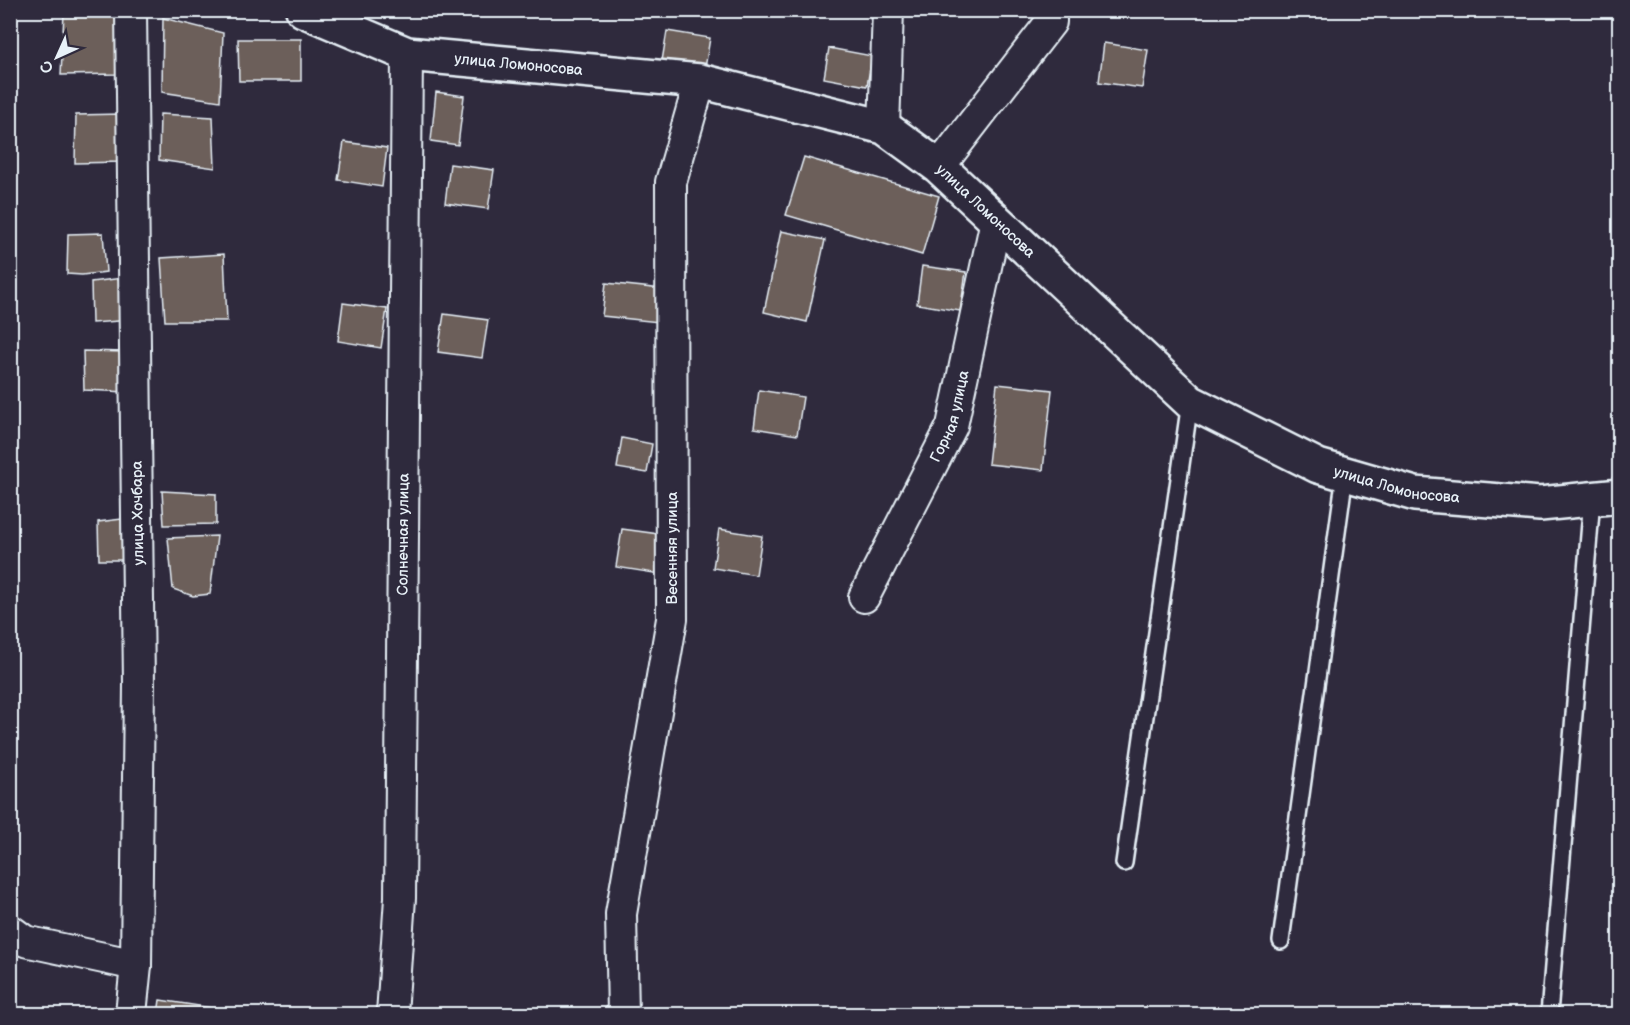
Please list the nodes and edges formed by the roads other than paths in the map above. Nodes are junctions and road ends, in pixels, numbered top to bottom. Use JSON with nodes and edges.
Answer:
{"nodes":[{"id":1,"x":131,"y":10,"type":"edge"},
{"id":2,"x":303,"y":10,"type":"edge"},
{"id":3,"x":888,"y":10,"type":"edge"},
{"id":4,"x":1051,"y":10,"type":"edge"},
{"id":5,"x":407,"y":54,"type":"junction"},
{"id":6,"x":700,"y":81,"type":"junction"},
{"id":7,"x":884,"y":128,"type":"junction"},
{"id":8,"x":939,"y":167,"type":"junction"},
{"id":9,"x":996,"y":220,"type":"junction"},
{"id":10,"x":1190,"y":402,"type":"junction"},
{"id":11,"x":1345,"y":474,"type":"junction"},
{"id":12,"x":1606,"y":497,"type":"edge"},
{"id":13,"x":864,"y":597,"type":"dead end"},
{"id":14,"x":1124,"y":863,"type":"dead end"},
{"id":15,"x":10,"y":930,"type":"edge"},
{"id":16,"x":1281,"y":941,"type":"dead end"},
{"id":17,"x":136,"y":965,"type":"junction"},
{"id":18,"x":131,"y":1014,"type":"edge"},
{"id":19,"x":392,"y":1014,"type":"edge"},
{"id":20,"x":623,"y":1014,"type":"edge"},
{"id":21,"x":1549,"y":1014,"type":"edge"}],
"edges":[{"from":1,"to":17,"type":"street","name":"улица Хочбара"},
{"from":2,"to":5,"type":"street","name":"улица Ломоносова"},
{"from":3,"to":7,"type":"street"},
{"from":4,"to":8,"type":"street"},
{"from":5,"to":6,"type":"street","name":"улица Ломоносова"},
{"from":5,"to":19,"type":"street","name":"Солнечная улица"},
{"from":6,"to":7,"type":"street","name":"улица Ломоносова"},
{"from":6,"to":20,"type":"street","name":"Весенняя улица"},
{"from":7,"to":8,"type":"street","name":"улица Ломоносова"},
{"from":8,"to":9,"type":"street","name":"улица Ломоносова"},
{"from":9,"to":10,"type":"street","name":"улица Ломоносова"},
{"from":9,"to":13,"type":"street","name":"Горная улица"},
{"from":10,"to":11,"type":"street","name":"улица Ломоносова"},
{"from":10,"to":14,"type":"lane"},
{"from":11,"to":12,"type":"street","name":"улица Ломоносова"},
{"from":11,"to":16,"type":"lane"},
{"from":12,"to":21,"type":"lane"},
{"from":15,"to":17,"type":"street"},
{"from":17,"to":18,"type":"street","name":"улица Хочбара"}]}
